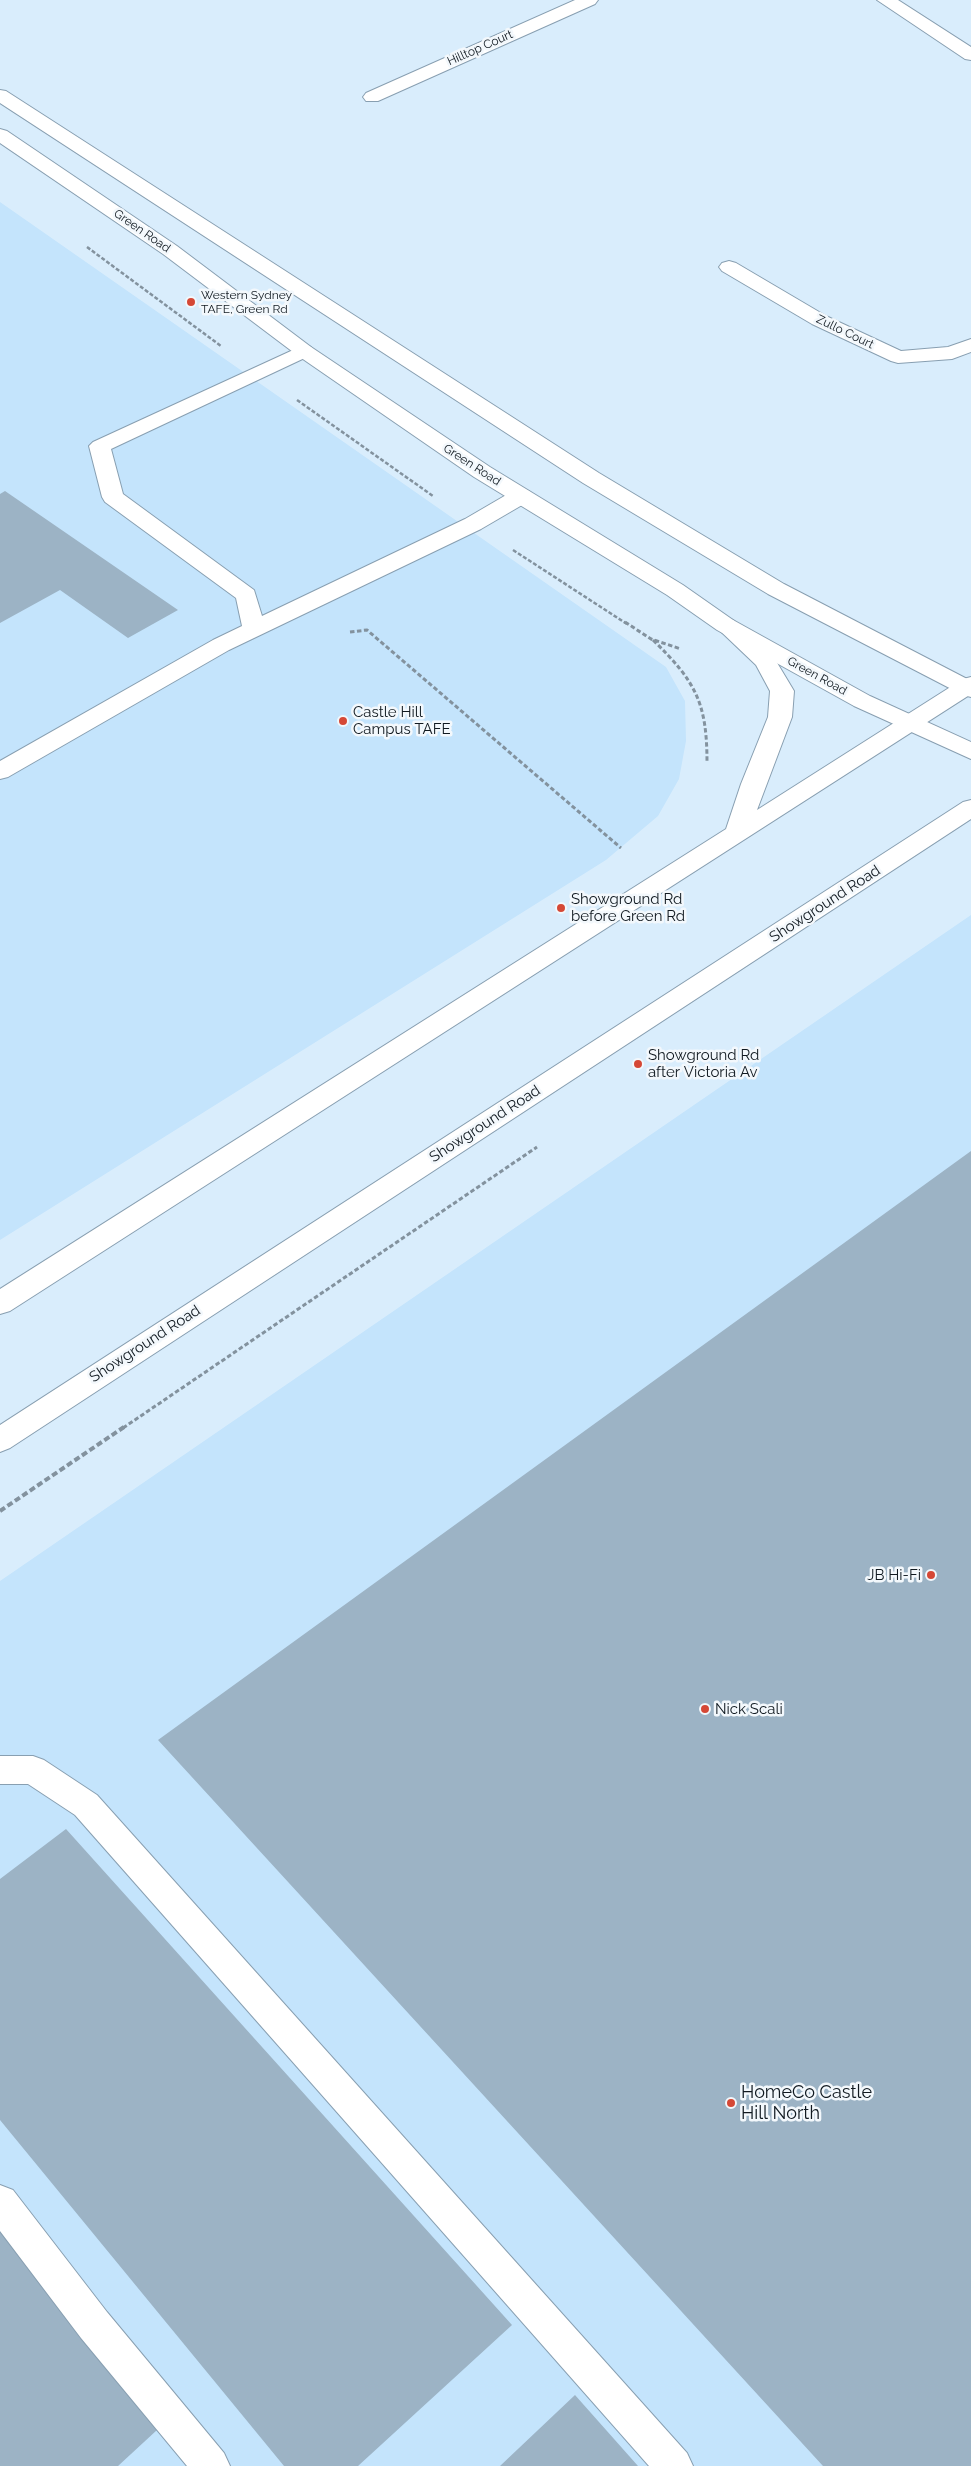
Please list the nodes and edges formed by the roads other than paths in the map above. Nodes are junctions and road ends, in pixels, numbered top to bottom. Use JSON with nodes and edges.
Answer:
{"nodes":[{"id":1,"x":589,"y":0,"type":"edge"},
{"id":2,"x":886,"y":0,"type":"edge"},
{"id":3,"x":971,"y":55,"type":"edge"},
{"id":4,"x":0,"y":95,"type":"edge"},
{"id":5,"x":372,"y":97,"type":"dead end"},
{"id":6,"x":0,"y":135,"type":"edge"},
{"id":7,"x":729,"y":267,"type":"dead end"},
{"id":8,"x":971,"y":345,"type":"edge"},
{"id":9,"x":304,"y":351,"type":"junction"},
{"id":10,"x":521,"y":496,"type":"junction"},
{"id":11,"x":725,"y":625,"type":"junction"},
{"id":12,"x":254,"y":630,"type":"junction"},
{"id":13,"x":969,"y":687,"type":"edge"},
{"id":14,"x":910,"y":723,"type":"junction"},
{"id":15,"x":971,"y":751,"type":"edge"},
{"id":16,"x":0,"y":771,"type":"edge"},
{"id":17,"x":971,"y":808,"type":"edge"},
{"id":18,"x":737,"y":832,"type":"junction"},
{"id":19,"x":0,"y":1303,"type":"edge"},
{"id":20,"x":0,"y":1440,"type":"edge"},
{"id":21,"x":0,"y":1770,"type":"edge"},
{"id":22,"x":0,"y":2202,"type":"edge"},
{"id":23,"x":211,"y":2466,"type":"edge"},
{"id":24,"x":674,"y":2466,"type":"edge"}],
"edges":[{"from":1,"to":5,"type":"main road","name":"Hilltop Court"},
{"from":2,"to":3,"type":"main road"},
{"from":4,"to":13,"type":"main road"},
{"from":6,"to":9,"type":"main road","name":"Green Road"},
{"from":7,"to":8,"type":"main road","name":"Zullo Court"},
{"from":9,"to":10,"type":"main road","name":"Green Road"},
{"from":9,"to":12,"type":"main road"},
{"from":10,"to":11,"type":"main road","name":"Green Road"},
{"from":10,"to":12,"type":"main road"},
{"from":11,"to":14,"type":"main road","name":"Green Road"},
{"from":11,"to":18,"type":"main road"},
{"from":12,"to":16,"type":"main road"},
{"from":13,"to":14,"type":"main road"},
{"from":14,"to":15,"type":"main road","name":"Green Road"},
{"from":14,"to":18,"type":"main road"},
{"from":17,"to":20,"type":"main road","name":"Showground Road"},
{"from":18,"to":19,"type":"main road"},
{"from":21,"to":24,"type":"main road"},
{"from":22,"to":23,"type":"main road"}]}
